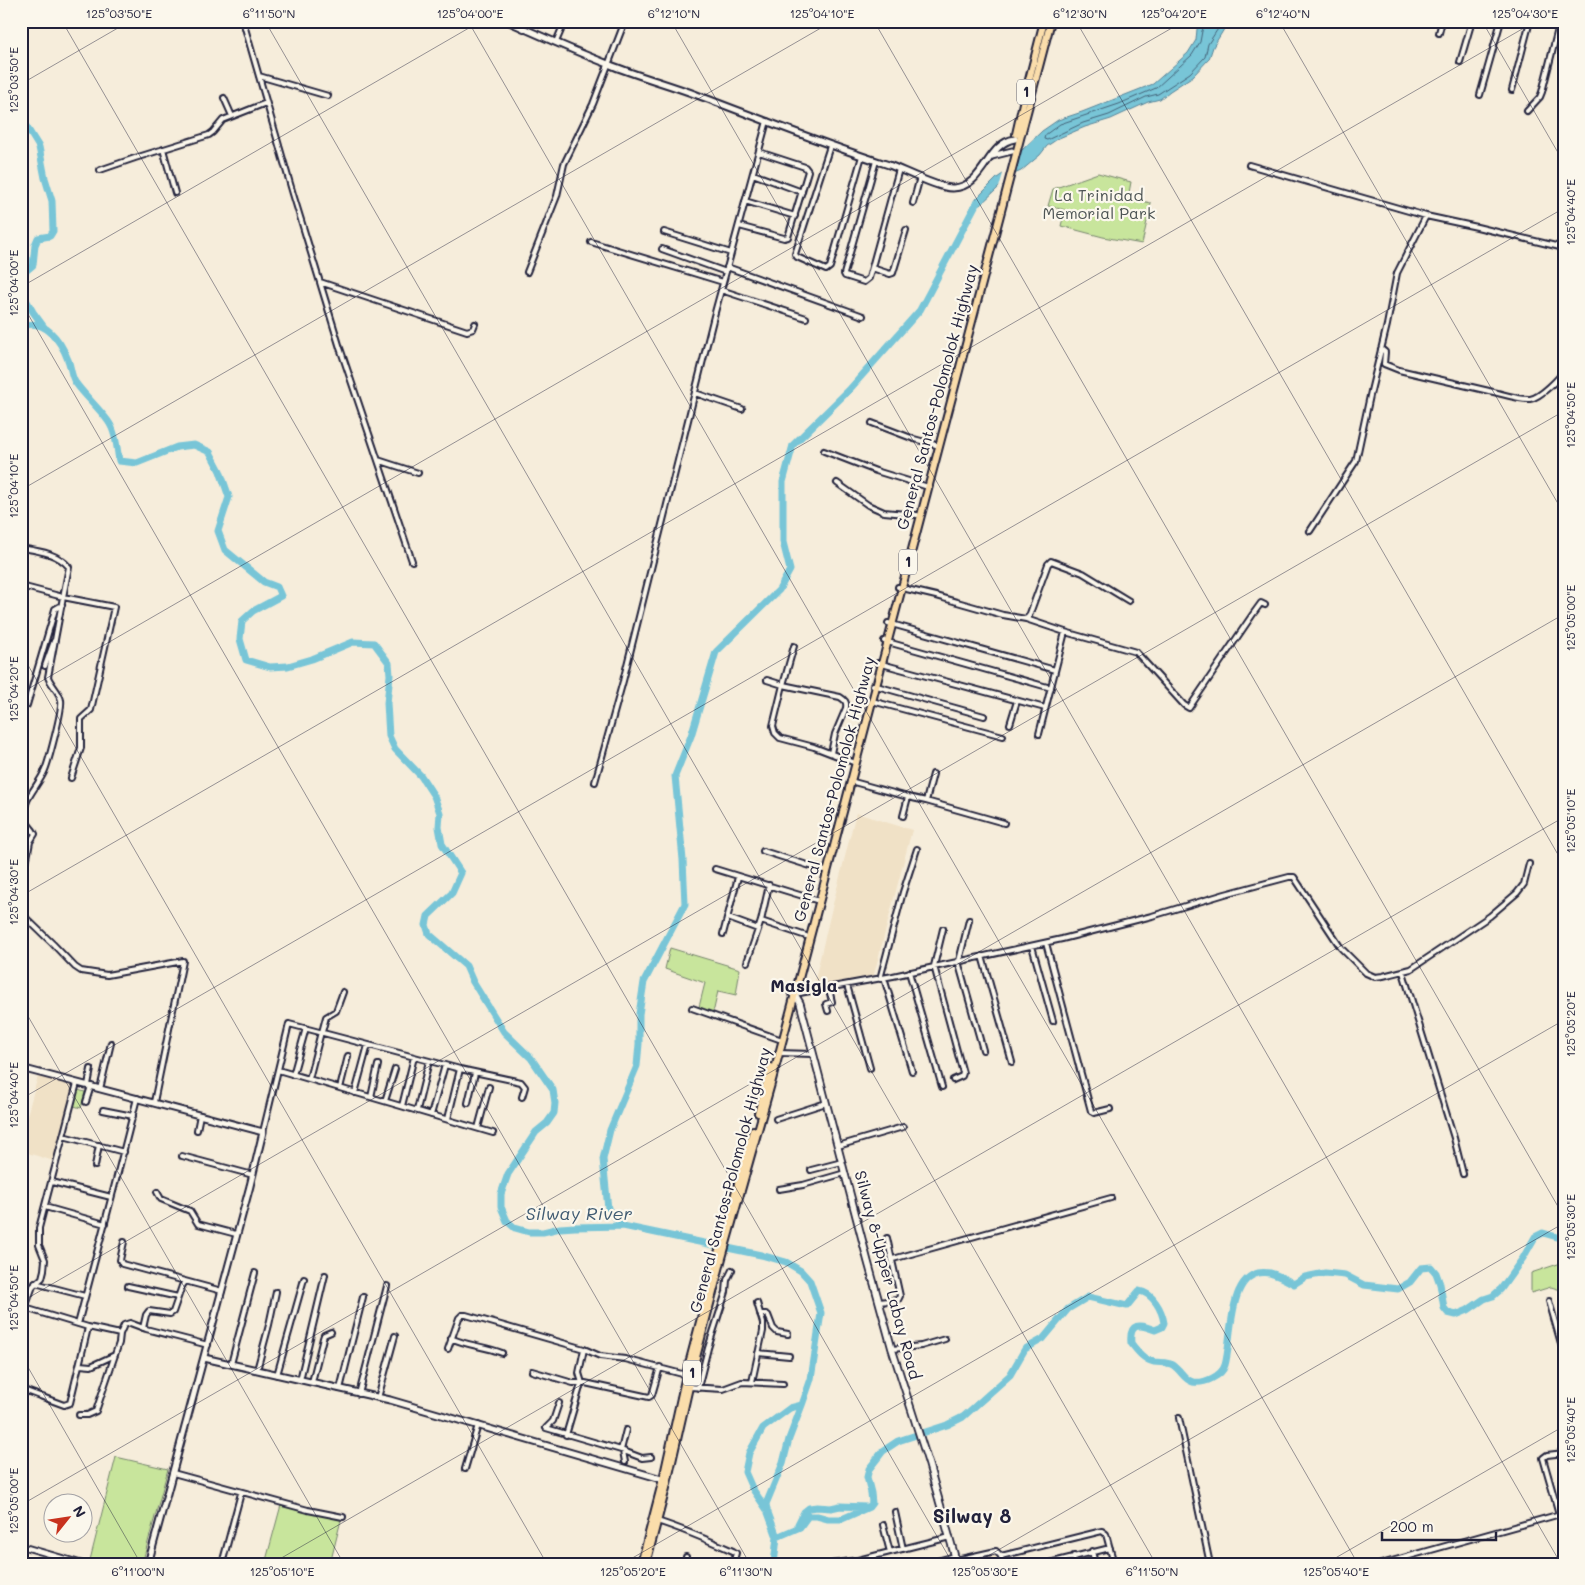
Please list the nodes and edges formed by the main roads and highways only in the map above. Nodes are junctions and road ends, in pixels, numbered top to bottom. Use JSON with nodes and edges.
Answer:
{"nodes":[{"id":1,"x":1044,"y":21,"type":"edge"},
{"id":2,"x":1051,"y":21,"type":"edge"},
{"id":3,"x":1011,"y":162,"type":"junction"},
{"id":4,"x":1004,"y":190,"type":"junction"},
{"id":5,"x":900,"y":588,"type":"junction"},
{"id":6,"x":874,"y":685,"type":"junction"},
{"id":7,"x":793,"y":994,"type":"junction"},
{"id":8,"x":726,"y":1232,"type":"junction"},
{"id":9,"x":719,"y":1258,"type":"junction"},
{"id":10,"x":666,"y":1480,"type":"junction"},
{"id":11,"x":956,"y":1560,"type":"edge"},
{"id":12,"x":641,"y":1564,"type":"edge"},
{"id":13,"x":646,"y":1564,"type":"edge"}],
"edges":[{"from":1,"to":3,"type":"highway","number":"1"},
{"from":2,"to":3,"type":"highway","number":"1"},
{"from":3,"to":4,"type":"highway","number":"1"},
{"from":4,"to":5,"type":"highway","name":"General Santos-Polomolok Highway","number":"1"},
{"from":4,"to":5,"type":"highway","number":"1"},
{"from":5,"to":6,"type":"highway","number":"1"},
{"from":6,"to":7,"type":"highway","number":"1"},
{"from":6,"to":7,"type":"highway","name":"General Santos-Polomolok Highway","number":"1"},
{"from":7,"to":8,"type":"highway","number":"1"},
{"from":7,"to":8,"type":"highway","name":"General Santos-Polomolok Highway","number":"1"},
{"from":7,"to":11,"type":"main road","name":"Silway 8-Upper Labay Road"},
{"from":8,"to":9,"type":"highway","number":"1"},
{"from":9,"to":10,"type":"highway","name":"General Santos-Polomolok Highway","number":"1"},
{"from":9,"to":10,"type":"highway","number":"1"},
{"from":10,"to":12,"type":"highway","number":"1"},
{"from":10,"to":13,"type":"highway","name":"General Santos-Polomolok Highway","number":"1"}]}
